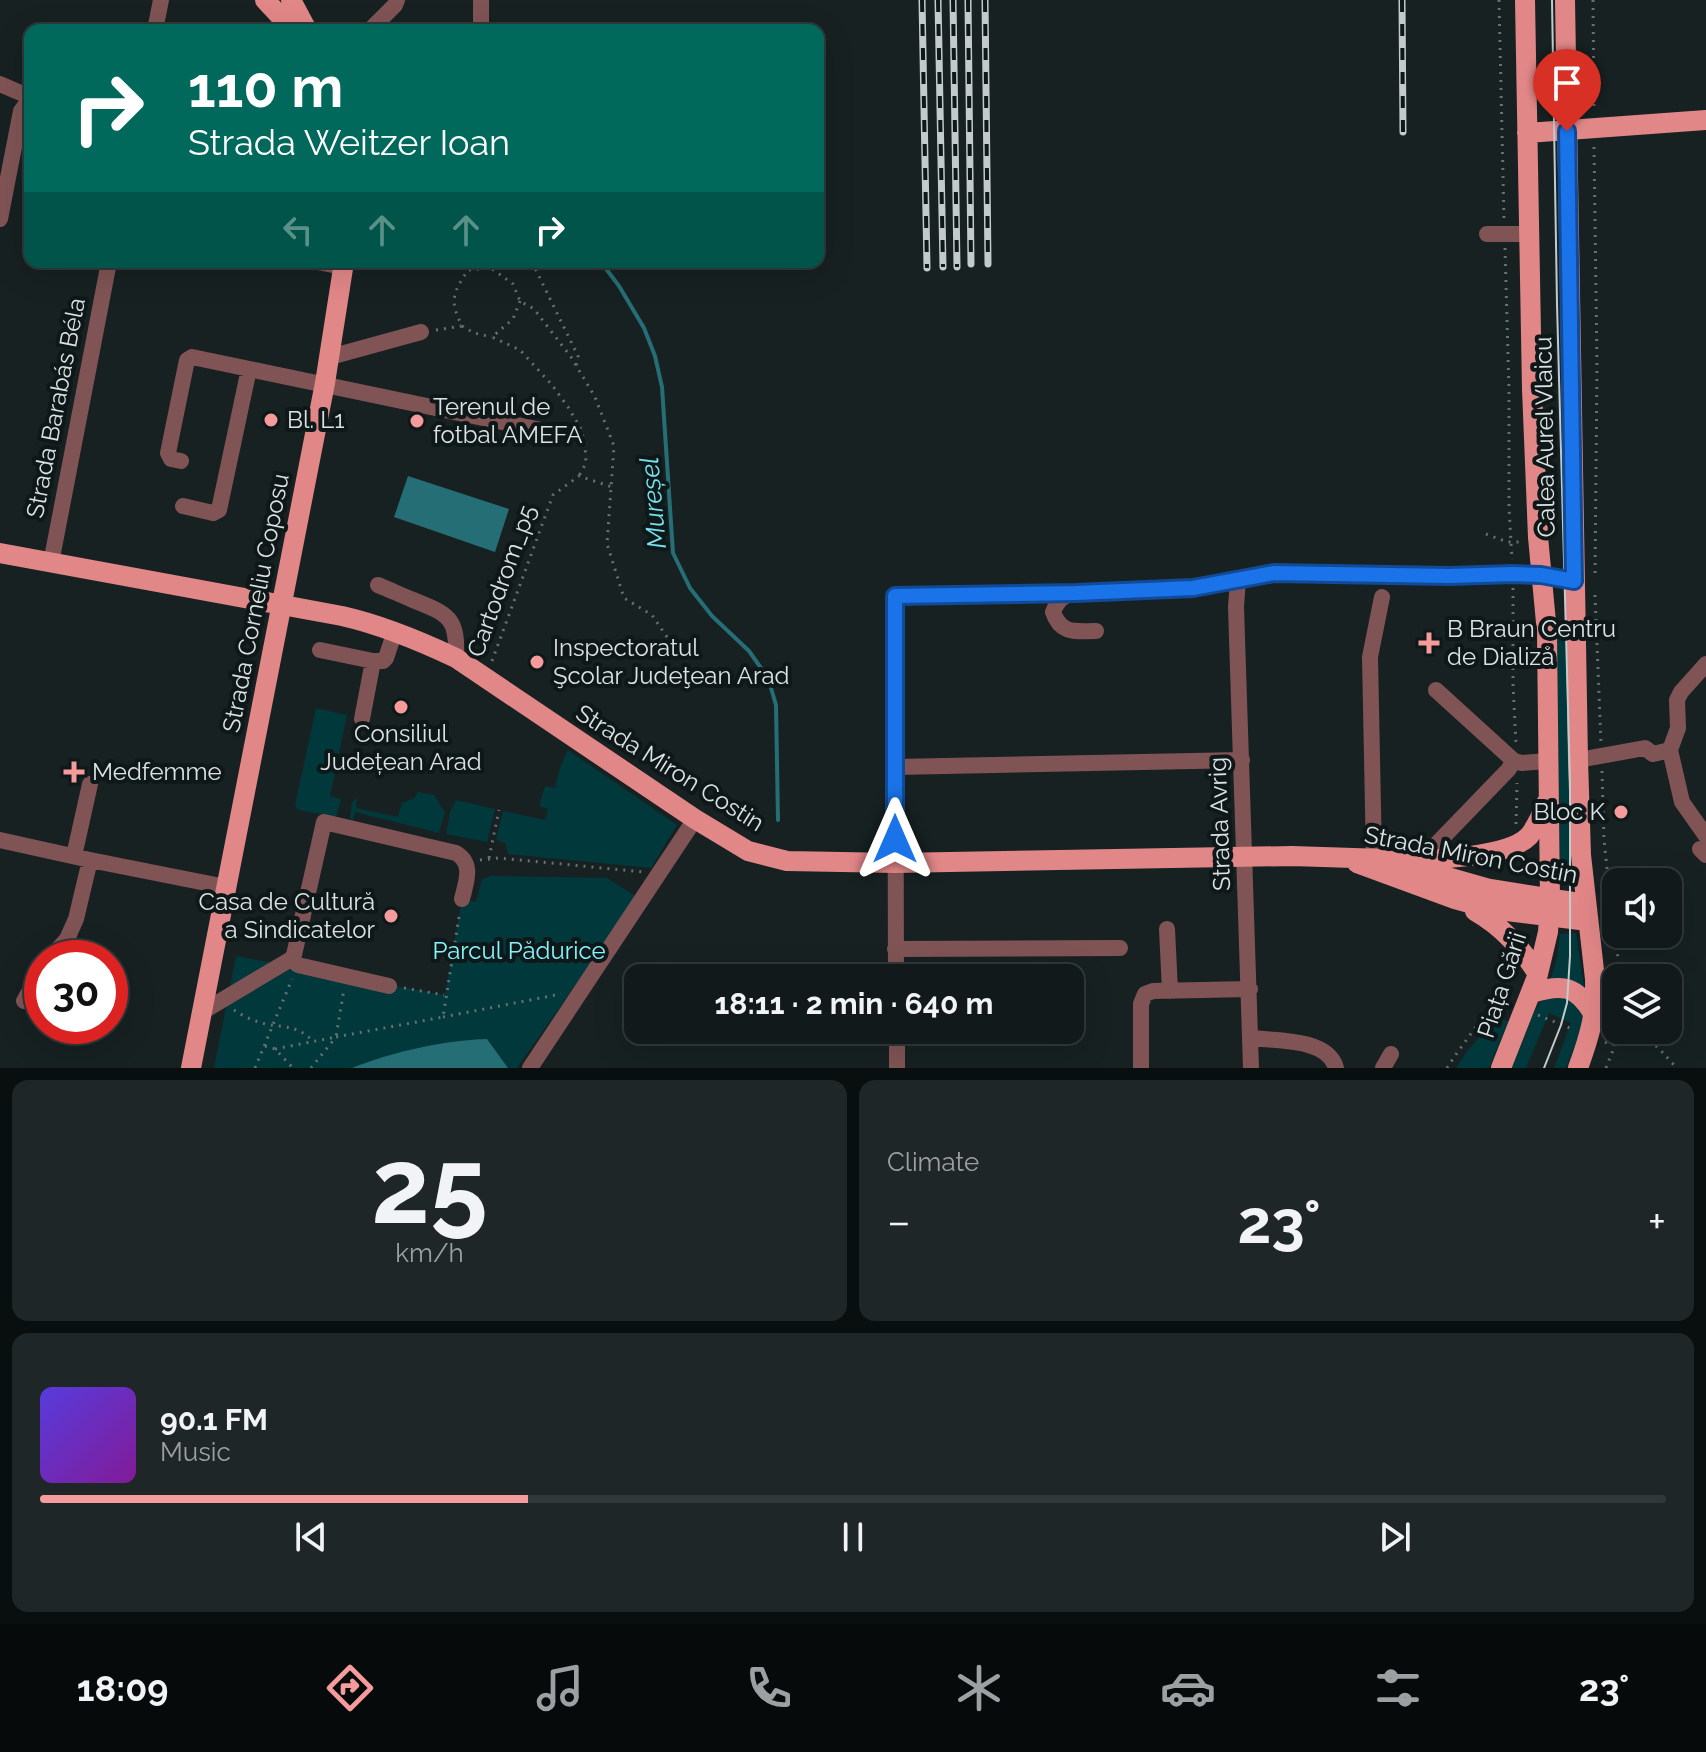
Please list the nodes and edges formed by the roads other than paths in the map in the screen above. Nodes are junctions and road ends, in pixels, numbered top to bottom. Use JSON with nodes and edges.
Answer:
{"nodes":[{"id":1,"x":161,"y":0,"type":"edge"},
{"id":2,"x":265,"y":0,"type":"edge"},
{"id":3,"x":291,"y":0,"type":"edge"},
{"id":4,"x":397,"y":0,"type":"edge"},
{"id":5,"x":481,"y":0,"type":"edge"},
{"id":6,"x":1525,"y":0,"type":"edge"},
{"id":7,"x":1565,"y":0,"type":"edge"},
{"id":8,"x":156,"y":24,"type":"edge"},
{"id":9,"x":287,"y":24,"type":"edge"},
{"id":10,"x":304,"y":24,"type":"edge"},
{"id":11,"x":380,"y":24,"type":"edge"},
{"id":12,"x":481,"y":24,"type":"edge"},
{"id":13,"x":0,"y":84,"type":"edge"},
{"id":14,"x":24,"y":95,"type":"edge"},
{"id":15,"x":24,"y":107,"type":"edge"},
{"id":16,"x":1706,"y":120,"type":"edge"},
{"id":17,"x":1567,"y":131,"type":"junction"},
{"id":18,"x":1527,"y":133,"type":"junction"},
{"id":19,"x":0,"y":219,"type":"edge"},
{"id":20,"x":1487,"y":234,"type":"dead end"},
{"id":21,"x":1529,"y":234,"type":"junction"},
{"id":22,"x":108,"y":268,"type":"edge"},
{"id":23,"x":343,"y":268,"type":"edge"},
{"id":24,"x":421,"y":332,"type":"road end"},
{"id":25,"x":330,"y":357,"type":"junction"},
{"id":26,"x":249,"y":369,"type":"junction"},
{"id":27,"x":325,"y":383,"type":"junction"},
{"id":28,"x":546,"y":431,"type":"dead end"},
{"id":29,"x":181,"y":461,"type":"dead end"},
{"id":30,"x":183,"y":506,"type":"dead end"},
{"id":31,"x":0,"y":553,"type":"edge"},
{"id":32,"x":51,"y":563,"type":"junction"},
{"id":33,"x":1541,"y":575,"type":"junction"},
{"id":34,"x":1238,"y":579,"type":"junction"},
{"id":35,"x":1574,"y":581,"type":"junction"},
{"id":36,"x":378,"y":585,"type":"dead end"},
{"id":37,"x":1076,"y":593,"type":"junction"},
{"id":38,"x":1382,"y":597,"type":"dead end"},
{"id":39,"x":282,"y":605,"type":"junction"},
{"id":40,"x":395,"y":631,"type":"junction"},
{"id":41,"x":1096,"y":631,"type":"dead end"},
{"id":42,"x":320,"y":650,"type":"dead end"},
{"id":43,"x":456,"y":658,"type":"junction"},
{"id":44,"x":373,"y":661,"type":"junction"},
{"id":45,"x":1706,"y":664,"type":"edge"},
{"id":46,"x":1436,"y":690,"type":"dead end"},
{"id":47,"x":362,"y":719,"type":"dead end"},
{"id":48,"x":1670,"y":750,"type":"junction"},
{"id":49,"x":1242,"y":760,"type":"junction"},
{"id":50,"x":1578,"y":760,"type":"junction"},
{"id":51,"x":1514,"y":761,"type":"junction"},
{"id":52,"x":1548,"y":761,"type":"junction"},
{"id":53,"x":895,"y":767,"type":"junction"},
{"id":54,"x":90,"y":784,"type":"dead end"},
{"id":55,"x":1549,"y":795,"type":"junction"},
{"id":56,"x":695,"y":819,"type":"junction"},
{"id":57,"x":0,"y":840,"type":"edge"},
{"id":58,"x":1704,"y":846,"type":"edge"},
{"id":59,"x":1246,"y":857,"type":"junction"},
{"id":60,"x":1346,"y":857,"type":"junction"},
{"id":61,"x":82,"y":858,"type":"junction"},
{"id":62,"x":1423,"y":858,"type":"junction"},
{"id":63,"x":1379,"y":859,"type":"junction"},
{"id":64,"x":895,"y":863,"type":"junction"},
{"id":65,"x":226,"y":887,"type":"junction"},
{"id":66,"x":462,"y":899,"type":"road end"},
{"id":67,"x":1455,"y":899,"type":"junction"},
{"id":68,"x":1549,"y":908,"type":"junction"},
{"id":69,"x":1587,"y":913,"type":"junction"},
{"id":70,"x":1167,"y":929,"type":"dead end"},
{"id":71,"x":66,"y":940,"type":"edge"},
{"id":72,"x":1120,"y":948,"type":"dead end"},
{"id":73,"x":895,"y":949,"type":"junction"},
{"id":74,"x":294,"y":962,"type":"junction"},
{"id":75,"x":896,"y":964,"type":"edge"},
{"id":76,"x":1535,"y":983,"type":"junction"},
{"id":77,"x":389,"y":986,"type":"road end"},
{"id":78,"x":1250,"y":989,"type":"junction"},
{"id":79,"x":1170,"y":991,"type":"junction"},
{"id":80,"x":202,"y":1012,"type":"junction"},
{"id":81,"x":1594,"y":1015,"type":"junction"},
{"id":82,"x":1251,"y":1038,"type":"junction"},
{"id":83,"x":897,"y":1044,"type":"edge"},
{"id":84,"x":191,"y":1068,"type":"edge"},
{"id":85,"x":530,"y":1068,"type":"edge"},
{"id":86,"x":897,"y":1068,"type":"edge"},
{"id":87,"x":1141,"y":1068,"type":"edge"},
{"id":88,"x":1251,"y":1068,"type":"edge"},
{"id":89,"x":1336,"y":1068,"type":"edge"},
{"id":90,"x":1501,"y":1068,"type":"edge"},
{"id":91,"x":1578,"y":1068,"type":"edge"}],
"edges":[{"from":1,"to":8,"type":"street"},
{"from":2,"to":9,"type":"main road"},
{"from":3,"to":10,"type":"main road"},
{"from":4,"to":11,"type":"street"},
{"from":5,"to":12,"type":"street"},
{"from":6,"to":18,"type":"main road","name":"Calea Aurel Vlaicu"},
{"from":7,"to":17,"type":"main road","name":"Calea Aurel Vlaicu"},
{"from":13,"to":14,"type":"street"},
{"from":15,"to":19,"type":"street"},
{"from":16,"to":17,"type":"main road"},
{"from":17,"to":18,"type":"main road"},
{"from":17,"to":35,"type":"main road","name":"Calea Aurel Vlaicu"},
{"from":18,"to":21,"type":"main road","name":"Calea Aurel Vlaicu"},
{"from":20,"to":21,"type":"street"},
{"from":21,"to":33,"type":"main road","name":"Calea Aurel Vlaicu"},
{"from":22,"to":32,"type":"street","name":"Strada Barabás Béla"},
{"from":23,"to":25,"type":"main road","name":"Strada Corneliu Coposu"},
{"from":24,"to":25,"type":"street"},
{"from":25,"to":27,"type":"main road","name":"Strada Corneliu Coposu"},
{"from":26,"to":27,"type":"street"},
{"from":26,"to":29,"type":"street"},
{"from":26,"to":30,"type":"street"},
{"from":27,"to":28,"type":"street"},
{"from":27,"to":39,"type":"main road","name":"Strada Corneliu Coposu"},
{"from":31,"to":32,"type":"main road","name":"Strada Miron Costin"},
{"from":32,"to":39,"type":"main road","name":"Strada Miron Costin"},
{"from":33,"to":34,"type":"street"},
{"from":33,"to":35,"type":"street"},
{"from":33,"to":52,"type":"main road","name":"Calea Aurel Vlaicu"},
{"from":34,"to":37,"type":"street"},
{"from":34,"to":49,"type":"street","name":"Strada Avrig"},
{"from":35,"to":50,"type":"main road","name":"Calea Aurel Vlaicu"},
{"from":36,"to":43,"type":"street"},
{"from":37,"to":41,"type":"street"},
{"from":37,"to":53,"type":"street"},
{"from":38,"to":63,"type":"street"},
{"from":39,"to":40,"type":"main road","name":"Strada Miron Costin"},
{"from":39,"to":65,"type":"main road","name":"Strada Corneliu Coposu"},
{"from":40,"to":43,"type":"main road","name":"Strada Miron Costin"},
{"from":40,"to":44,"type":"street"},
{"from":42,"to":44,"type":"street"},
{"from":43,"to":56,"type":"main road","name":"Strada Miron Costin"},
{"from":44,"to":47,"type":"street"},
{"from":45,"to":48,"type":"street"},
{"from":46,"to":51,"type":"street"},
{"from":48,"to":50,"type":"street"},
{"from":48,"to":58,"type":"street"},
{"from":49,"to":53,"type":"street"},
{"from":49,"to":59,"type":"street","name":"Strada Avrig"},
{"from":50,"to":69,"type":"main road","name":"Calea Aurel Vlaicu"},
{"from":51,"to":52,"type":"street"},
{"from":51,"to":62,"type":"street"},
{"from":52,"to":55,"type":"main road","name":"Calea Aurel Vlaicu"},
{"from":53,"to":64,"type":"street"},
{"from":54,"to":61,"type":"street"},
{"from":55,"to":62,"type":"main road"},
{"from":55,"to":68,"type":"main road","name":"Calea Aurel Vlaicu"},
{"from":56,"to":64,"type":"main road","name":"Strada Miron Costin"},
{"from":56,"to":85,"type":"street"},
{"from":57,"to":61,"type":"street"},
{"from":59,"to":60,"type":"main road","name":"Strada Miron Costin"},
{"from":59,"to":64,"type":"main road","name":"Strada Miron Costin"},
{"from":59,"to":78,"type":"street","name":"Strada Avrig"},
{"from":60,"to":63,"type":"main road","name":"Strada Miron Costin"},
{"from":60,"to":67,"type":"main road","name":"Strada Miron Costin"},
{"from":61,"to":65,"type":"street"},
{"from":61,"to":71,"type":"street"},
{"from":62,"to":63,"type":"main road"},
{"from":63,"to":68,"type":"main road","name":"Strada Miron Costin"},
{"from":64,"to":73,"type":"street"},
{"from":65,"to":80,"type":"main road","name":"Strada Corneliu Coposu"},
{"from":66,"to":74,"type":"street"},
{"from":67,"to":68,"type":"main road","name":"Strada Miron Costin"},
{"from":67,"to":76,"type":"main road"},
{"from":68,"to":69,"type":"main road","name":"Strada Miron Costin"},
{"from":68,"to":76,"type":"main road","name":"Piața Gării"},
{"from":69,"to":81,"type":"main road"},
{"from":70,"to":79,"type":"street"},
{"from":72,"to":73,"type":"street"},
{"from":73,"to":75,"type":"street"},
{"from":74,"to":77,"type":"street"},
{"from":74,"to":80,"type":"street"},
{"from":76,"to":81,"type":"main road"},
{"from":76,"to":90,"type":"main road","name":"Piața Gării"},
{"from":78,"to":79,"type":"street"},
{"from":78,"to":82,"type":"street","name":"Strada Avrig"},
{"from":79,"to":87,"type":"street"},
{"from":80,"to":84,"type":"main road","name":"Strada Corneliu Coposu"},
{"from":81,"to":91,"type":"main road"},
{"from":82,"to":88,"type":"street","name":"Strada Avrig"},
{"from":82,"to":89,"type":"street"},
{"from":83,"to":86,"type":"street"}]}
